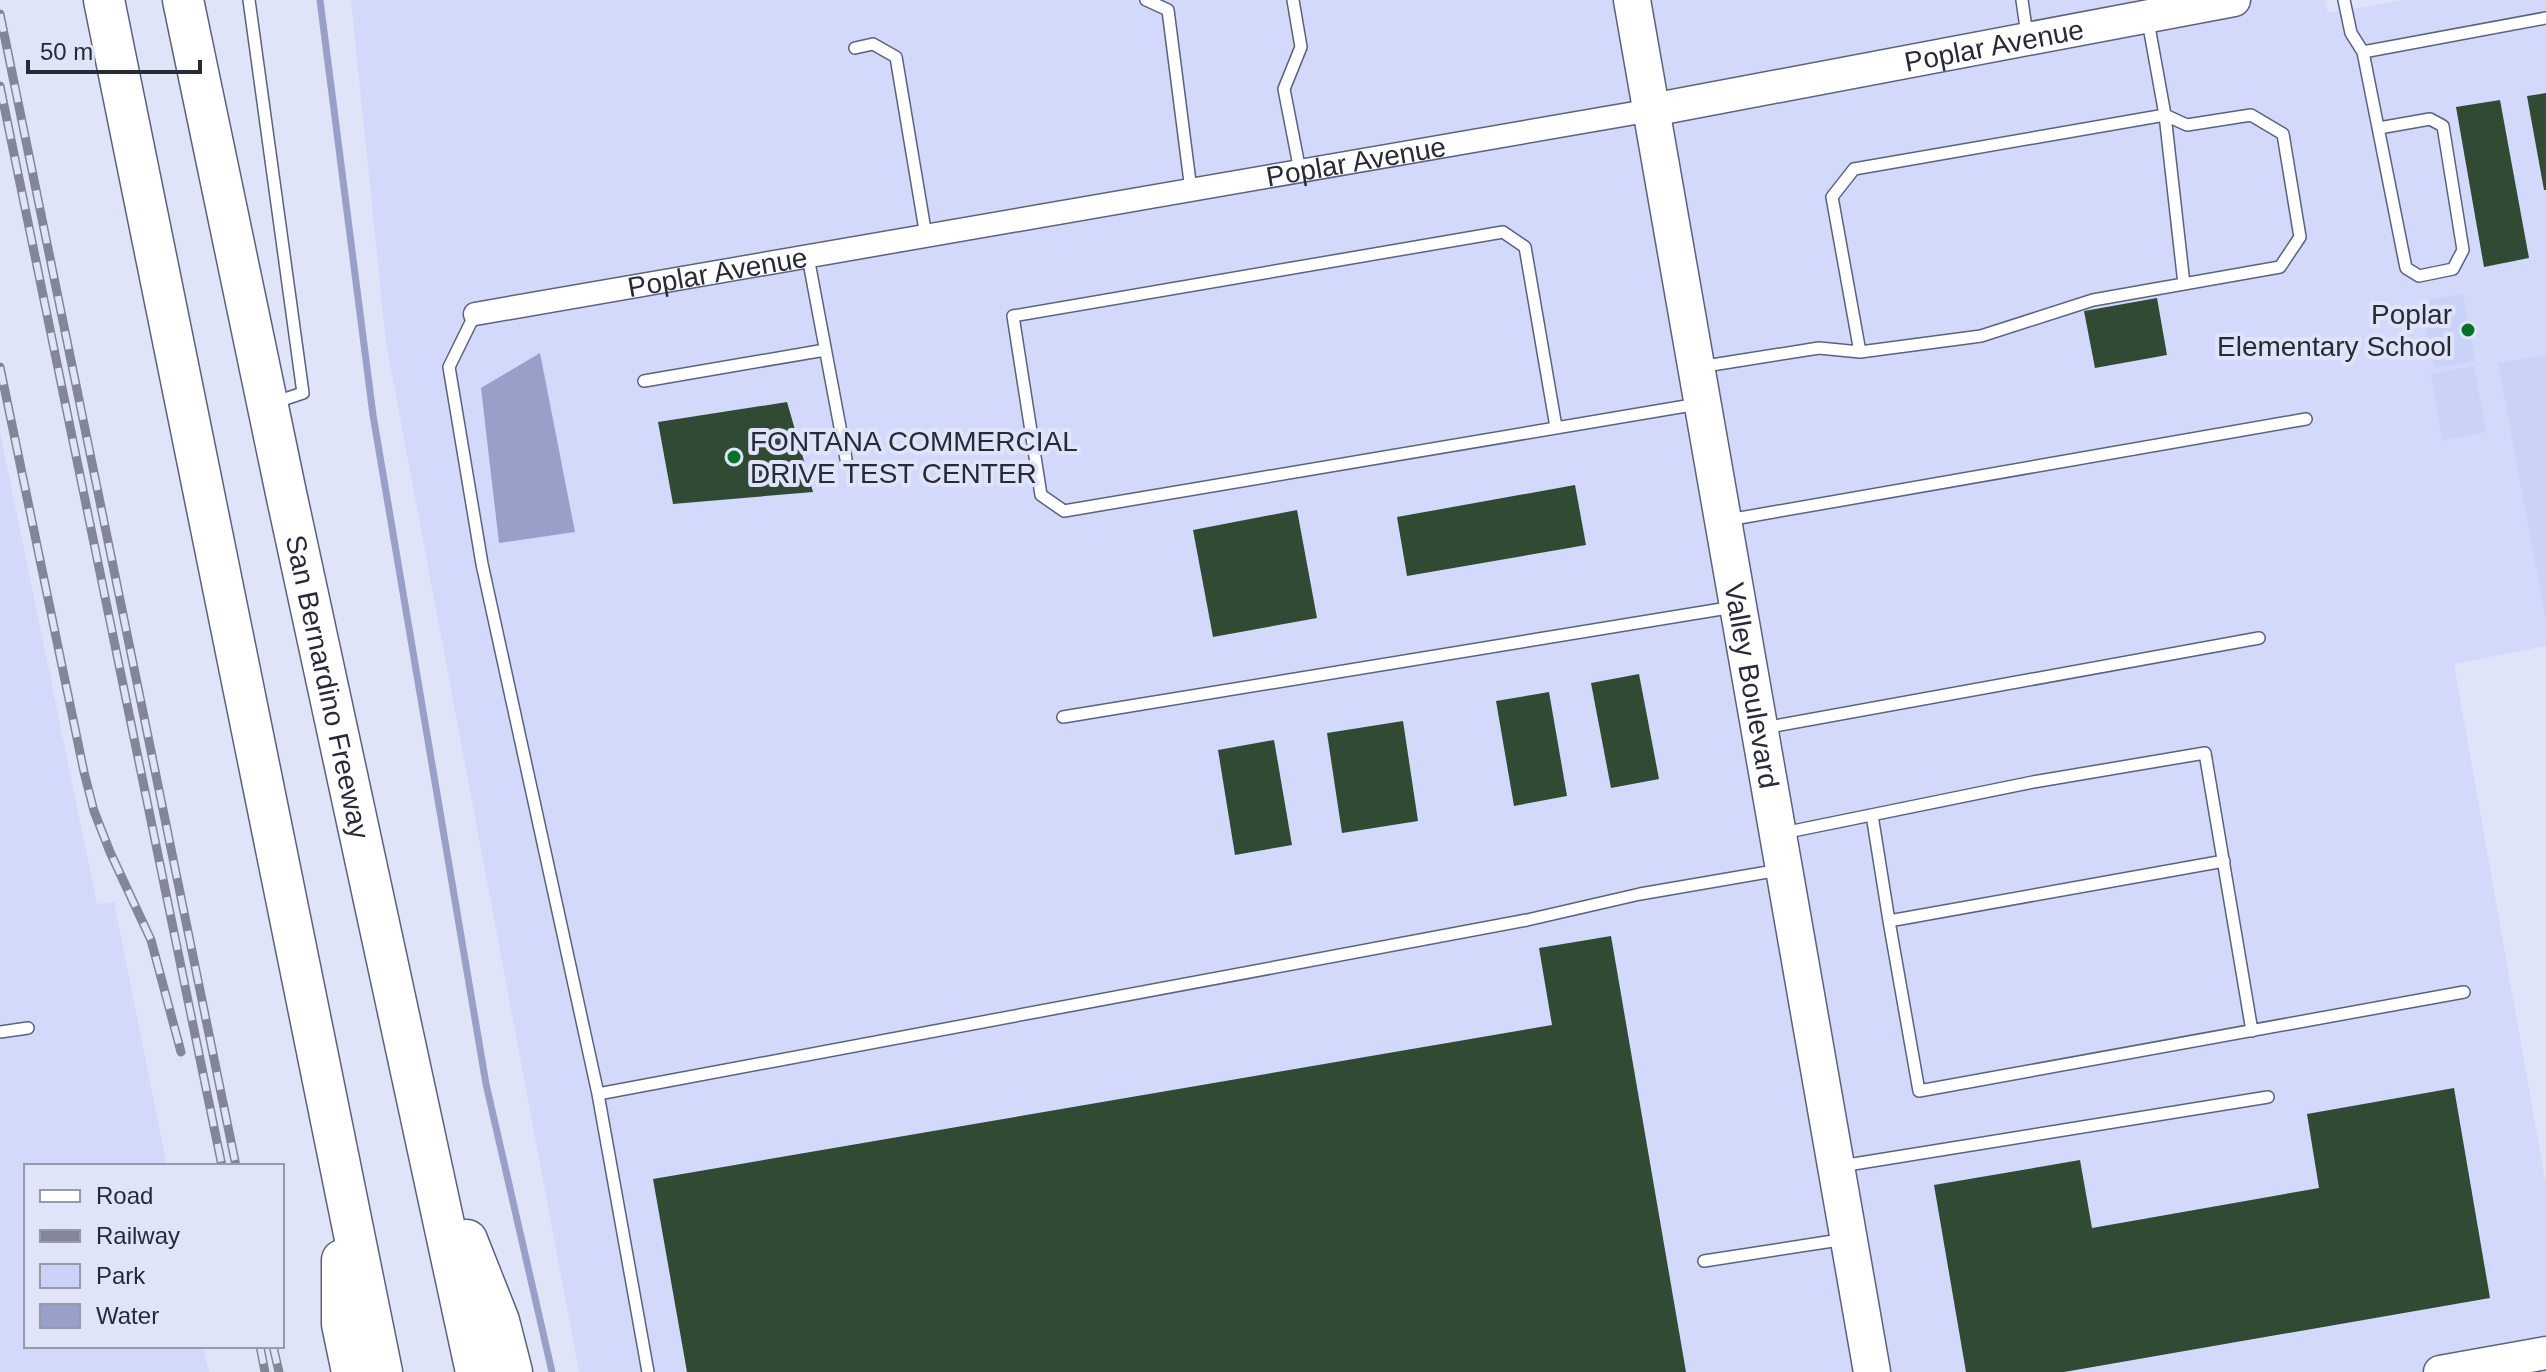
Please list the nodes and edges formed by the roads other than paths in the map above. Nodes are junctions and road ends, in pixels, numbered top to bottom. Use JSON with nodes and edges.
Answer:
{"nodes":[{"id":1,"x":104,"y":0,"type":"edge"},
{"id":2,"x":183,"y":0,"type":"edge"},
{"id":3,"x":249,"y":0,"type":"edge"},
{"id":4,"x":1146,"y":0,"type":"edge"},
{"id":5,"x":1293,"y":0,"type":"edge"},
{"id":6,"x":1632,"y":0,"type":"edge"},
{"id":7,"x":2022,"y":0,"type":"edge"},
{"id":8,"x":2234,"y":0,"type":"edge"},
{"id":9,"x":2344,"y":0,"type":"edge"},
{"id":10,"x":2147,"y":16,"type":"junction"},
{"id":11,"x":2546,"y":18,"type":"edge"},
{"id":12,"x":2028,"y":40,"type":"junction"},
{"id":13,"x":855,"y":48,"type":"dead end"},
{"id":14,"x":2363,"y":52,"type":"junction"},
{"id":15,"x":1652,"y":110,"type":"junction"},
{"id":16,"x":2165,"y":115,"type":"junction"},
{"id":17,"x":2379,"y":128,"type":"junction"},
{"id":18,"x":1300,"y":171,"type":"junction"},
{"id":19,"x":1191,"y":190,"type":"junction"},
{"id":20,"x":926,"y":236,"type":"junction"},
{"id":21,"x":808,"y":257,"type":"junction"},
{"id":22,"x":2184,"y":284,"type":"junction"},
{"id":23,"x":475,"y":314,"type":"joint"},
{"id":24,"x":825,"y":350,"type":"junction"},
{"id":25,"x":1860,"y":352,"type":"junction"},
{"id":26,"x":1697,"y":367,"type":"junction"},
{"id":27,"x":644,"y":381,"type":"dead end"},
{"id":28,"x":1703,"y":403,"type":"junction"},
{"id":29,"x":268,"y":405,"type":"junction"},
{"id":30,"x":2306,"y":419,"type":"dead end"},
{"id":31,"x":1556,"y":427,"type":"junction"},
{"id":32,"x":846,"y":459,"type":"dead end"},
{"id":33,"x":1724,"y":520,"type":"junction"},
{"id":34,"x":1738,"y":607,"type":"junction"},
{"id":35,"x":2259,"y":638,"type":"dead end"},
{"id":36,"x":1063,"y":717,"type":"dead end"},
{"id":37,"x":1760,"y":728,"type":"junction"},
{"id":38,"x":1872,"y":815,"type":"junction"},
{"id":39,"x":1778,"y":834,"type":"junction"},
{"id":40,"x":2224,"y":861,"type":"junction"},
{"id":41,"x":1784,"y":869,"type":"junction"},
{"id":42,"x":1889,"y":921,"type":"junction"},
{"id":43,"x":2464,"y":992,"type":"dead end"},
{"id":44,"x":28,"y":1028,"type":"dead end"},
{"id":45,"x":2252,"y":1031,"type":"junction"},
{"id":46,"x":0,"y":1032,"type":"edge"},
{"id":47,"x":598,"y":1094,"type":"junction"},
{"id":48,"x":2268,"y":1097,"type":"dead end"},
{"id":49,"x":423,"y":1128,"type":"junction"},
{"id":50,"x":1836,"y":1166,"type":"junction"},
{"id":51,"x":342,"y":1176,"type":"junction"},
{"id":52,"x":1849,"y":1238,"type":"junction"},
{"id":53,"x":1704,"y":1261,"type":"dead end"},
{"id":54,"x":2546,"y":1353,"type":"edge"},
{"id":55,"x":352,"y":1372,"type":"edge"},
{"id":56,"x":382,"y":1372,"type":"edge"},
{"id":57,"x":476,"y":1372,"type":"edge"},
{"id":58,"x":512,"y":1372,"type":"edge"},
{"id":59,"x":648,"y":1372,"type":"edge"},
{"id":60,"x":1872,"y":1372,"type":"edge"},
{"id":61,"x":2440,"y":1372,"type":"edge"}],
"edges":[{"from":1,"to":51,"type":"highway"},
{"from":2,"to":29,"type":"highway","name":"San Bernardino Freeway"},
{"from":3,"to":29,"type":"lane"},
{"from":4,"to":19,"type":"lane"},
{"from":5,"to":18,"type":"lane"},
{"from":6,"to":15,"type":"main road","name":"Valley Boulevard"},
{"from":7,"to":12,"type":"lane"},
{"from":8,"to":10,"type":"street","name":"Poplar Avenue"},
{"from":9,"to":14,"type":"lane"},
{"from":10,"to":12,"type":"street","name":"Poplar Avenue"},
{"from":10,"to":16,"type":"lane"},
{"from":11,"to":14,"type":"lane"},
{"from":12,"to":15,"type":"street","name":"Poplar Avenue"},
{"from":13,"to":20,"type":"lane"},
{"from":14,"to":17,"type":"lane"},
{"from":15,"to":18,"type":"street","name":"Poplar Avenue"},
{"from":15,"to":26,"type":"main road","name":"Valley Boulevard"},
{"from":16,"to":22,"type":"lane"},
{"from":16,"to":22,"type":"lane"},
{"from":16,"to":25,"type":"lane"},
{"from":17,"to":17,"type":"lane"},
{"from":18,"to":19,"type":"street","name":"Poplar Avenue"},
{"from":19,"to":20,"type":"street","name":"Poplar Avenue"},
{"from":20,"to":21,"type":"street","name":"Poplar Avenue"},
{"from":21,"to":23,"type":"street","name":"Poplar Avenue"},
{"from":21,"to":24,"type":"lane"},
{"from":22,"to":25,"type":"lane"},
{"from":23,"to":47,"type":"lane"},
{"from":24,"to":27,"type":"lane"},
{"from":24,"to":32,"type":"lane"},
{"from":25,"to":26,"type":"lane"},
{"from":26,"to":28,"type":"main road","name":"Valley Boulevard"},
{"from":28,"to":31,"type":"lane"},
{"from":28,"to":33,"type":"main road","name":"Valley Boulevard"},
{"from":29,"to":49,"type":"highway","name":"San Bernardino Freeway"},
{"from":30,"to":33,"type":"lane"},
{"from":31,"to":31,"type":"lane"},
{"from":33,"to":34,"type":"main road","name":"Valley Boulevard"},
{"from":34,"to":36,"type":"lane"},
{"from":34,"to":37,"type":"main road","name":"Valley Boulevard"},
{"from":35,"to":37,"type":"lane"},
{"from":37,"to":39,"type":"main road","name":"Valley Boulevard"},
{"from":38,"to":39,"type":"lane"},
{"from":38,"to":40,"type":"lane"},
{"from":38,"to":42,"type":"lane"},
{"from":39,"to":41,"type":"main road","name":"Valley Boulevard"},
{"from":40,"to":42,"type":"lane"},
{"from":40,"to":45,"type":"lane"},
{"from":41,"to":47,"type":"lane"},
{"from":41,"to":50,"type":"main road","name":"Valley Boulevard"},
{"from":42,"to":45,"type":"lane"},
{"from":43,"to":45,"type":"lane"},
{"from":44,"to":46,"type":"lane"},
{"from":47,"to":59,"type":"lane"},
{"from":48,"to":50,"type":"lane"},
{"from":49,"to":57,"type":"highway","name":"San Bernardino Freeway"},
{"from":49,"to":58,"type":"highway"},
{"from":50,"to":52,"type":"main road","name":"Valley Boulevard"},
{"from":51,"to":55,"type":"highway"},
{"from":51,"to":56,"type":"highway"},
{"from":52,"to":53,"type":"lane"},
{"from":52,"to":60,"type":"main road","name":"Valley Boulevard"},
{"from":54,"to":61,"type":"street"}]}
